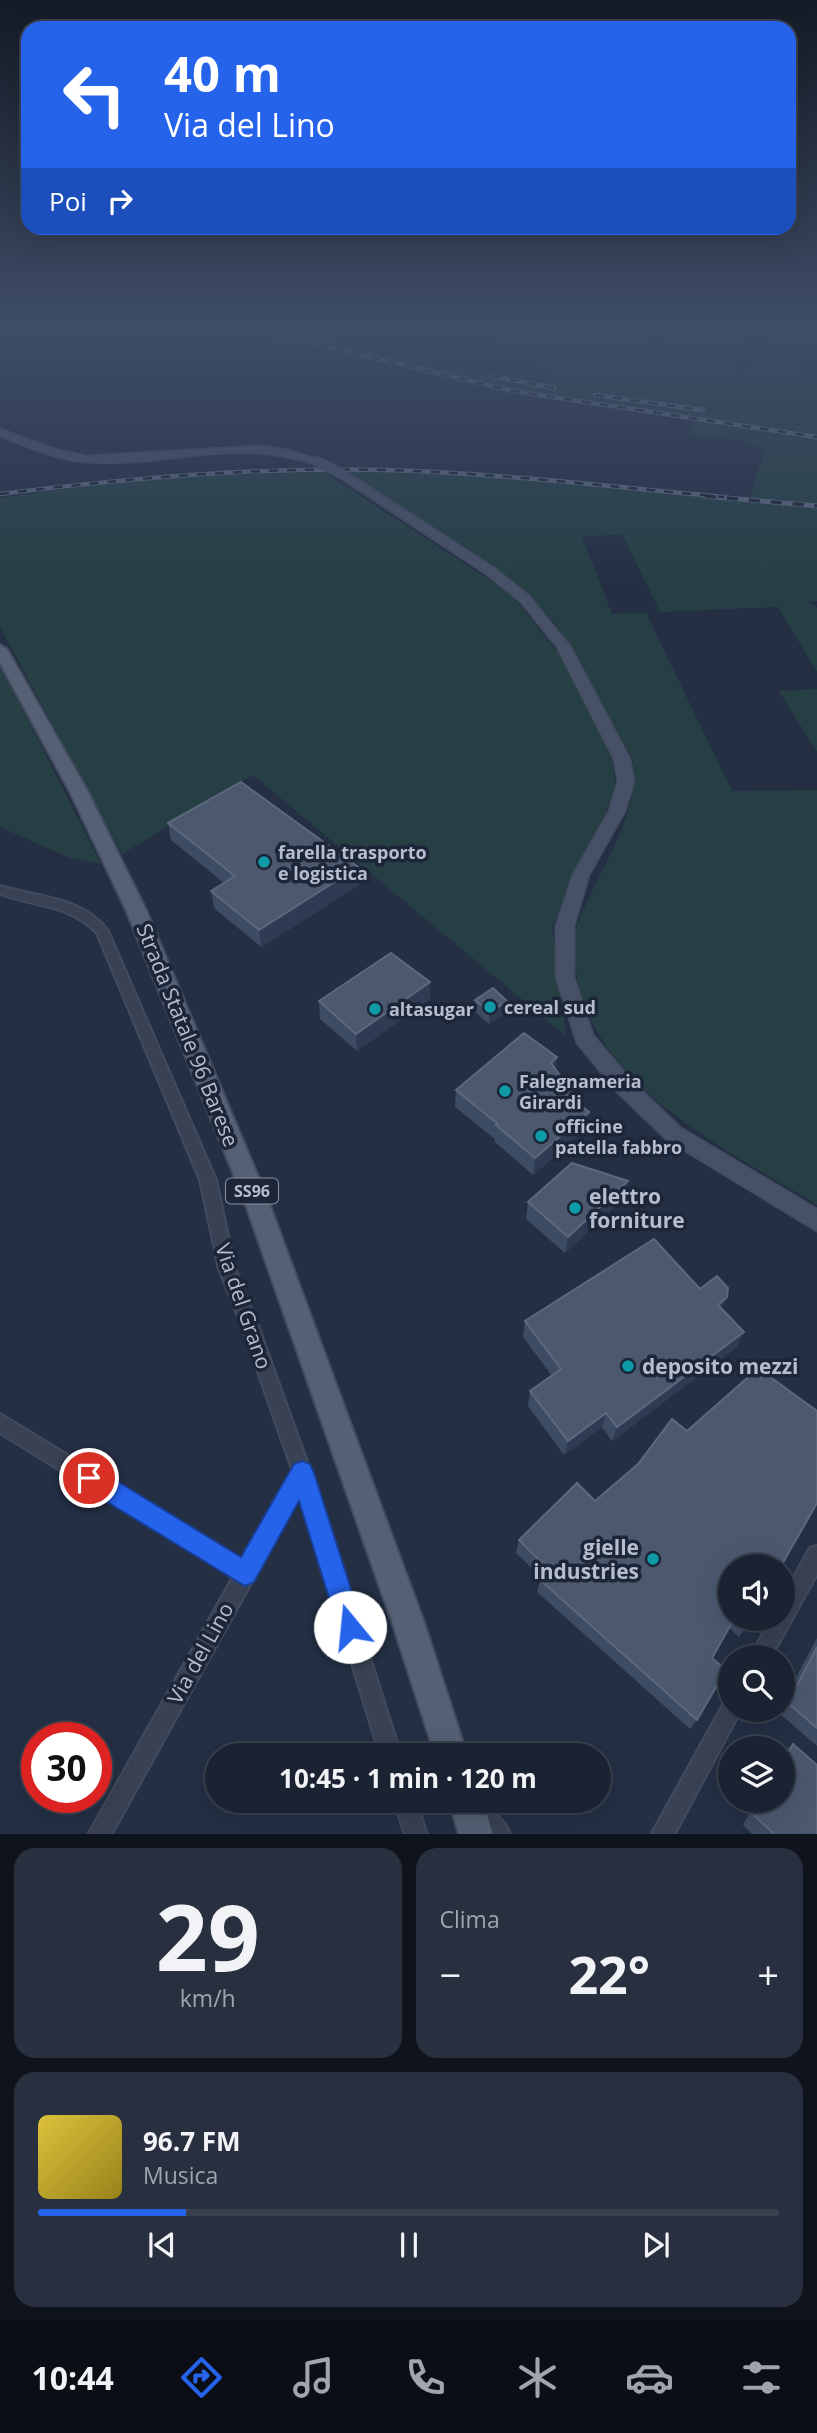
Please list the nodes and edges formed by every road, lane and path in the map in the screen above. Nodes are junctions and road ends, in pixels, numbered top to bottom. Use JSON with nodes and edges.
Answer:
{"nodes":[{"id":1,"x":0,"y":432,"type":"edge"},
{"id":2,"x":0,"y":649,"type":"edge"},
{"id":3,"x":0,"y":890,"type":"edge"},
{"id":4,"x":817,"y":1221,"type":"edge"},
{"id":5,"x":0,"y":1423,"type":"edge"},
{"id":6,"x":302,"y":1473,"type":"junction"},
{"id":7,"x":817,"y":1555,"type":"edge"},
{"id":8,"x":245,"y":1573,"type":"junction"},
{"id":9,"x":795,"y":1595,"type":"edge"},
{"id":10,"x":725,"y":1722,"type":"edge"},
{"id":11,"x":387,"y":1743,"type":"edge"},
{"id":12,"x":447,"y":1743,"type":"edge"},
{"id":13,"x":409,"y":1813,"type":"edge"},
{"id":14,"x":470,"y":1813,"type":"edge"},
{"id":15,"x":482,"y":1813,"type":"edge"},
{"id":16,"x":666,"y":1832,"type":"edge"},
{"id":17,"x":100,"y":1834,"type":"edge"},
{"id":18,"x":416,"y":1834,"type":"edge"},
{"id":19,"x":476,"y":1834,"type":"edge"},
{"id":20,"x":498,"y":1834,"type":"edge"}],
"edges":[{"from":1,"to":4,"type":"main road","bridge":true},
{"from":2,"to":12,"type":"main road","name":"Strada Statale 96 Barese","number":"SS96"},
{"from":3,"to":6,"type":"street","name":"Via del Grano"},
{"from":5,"to":8,"type":"street"},
{"from":6,"to":8,"type":"street","name":"Via del Lino"},
{"from":6,"to":11,"type":"street","name":"Via del Grano"},
{"from":7,"to":9,"type":"street"},
{"from":8,"to":17,"type":"street","name":"Via del Lino"},
{"from":10,"to":16,"type":"street"},
{"from":13,"to":18,"type":"street"},
{"from":14,"to":19,"type":"main road"},
{"from":15,"to":20,"type":"street"}]}
